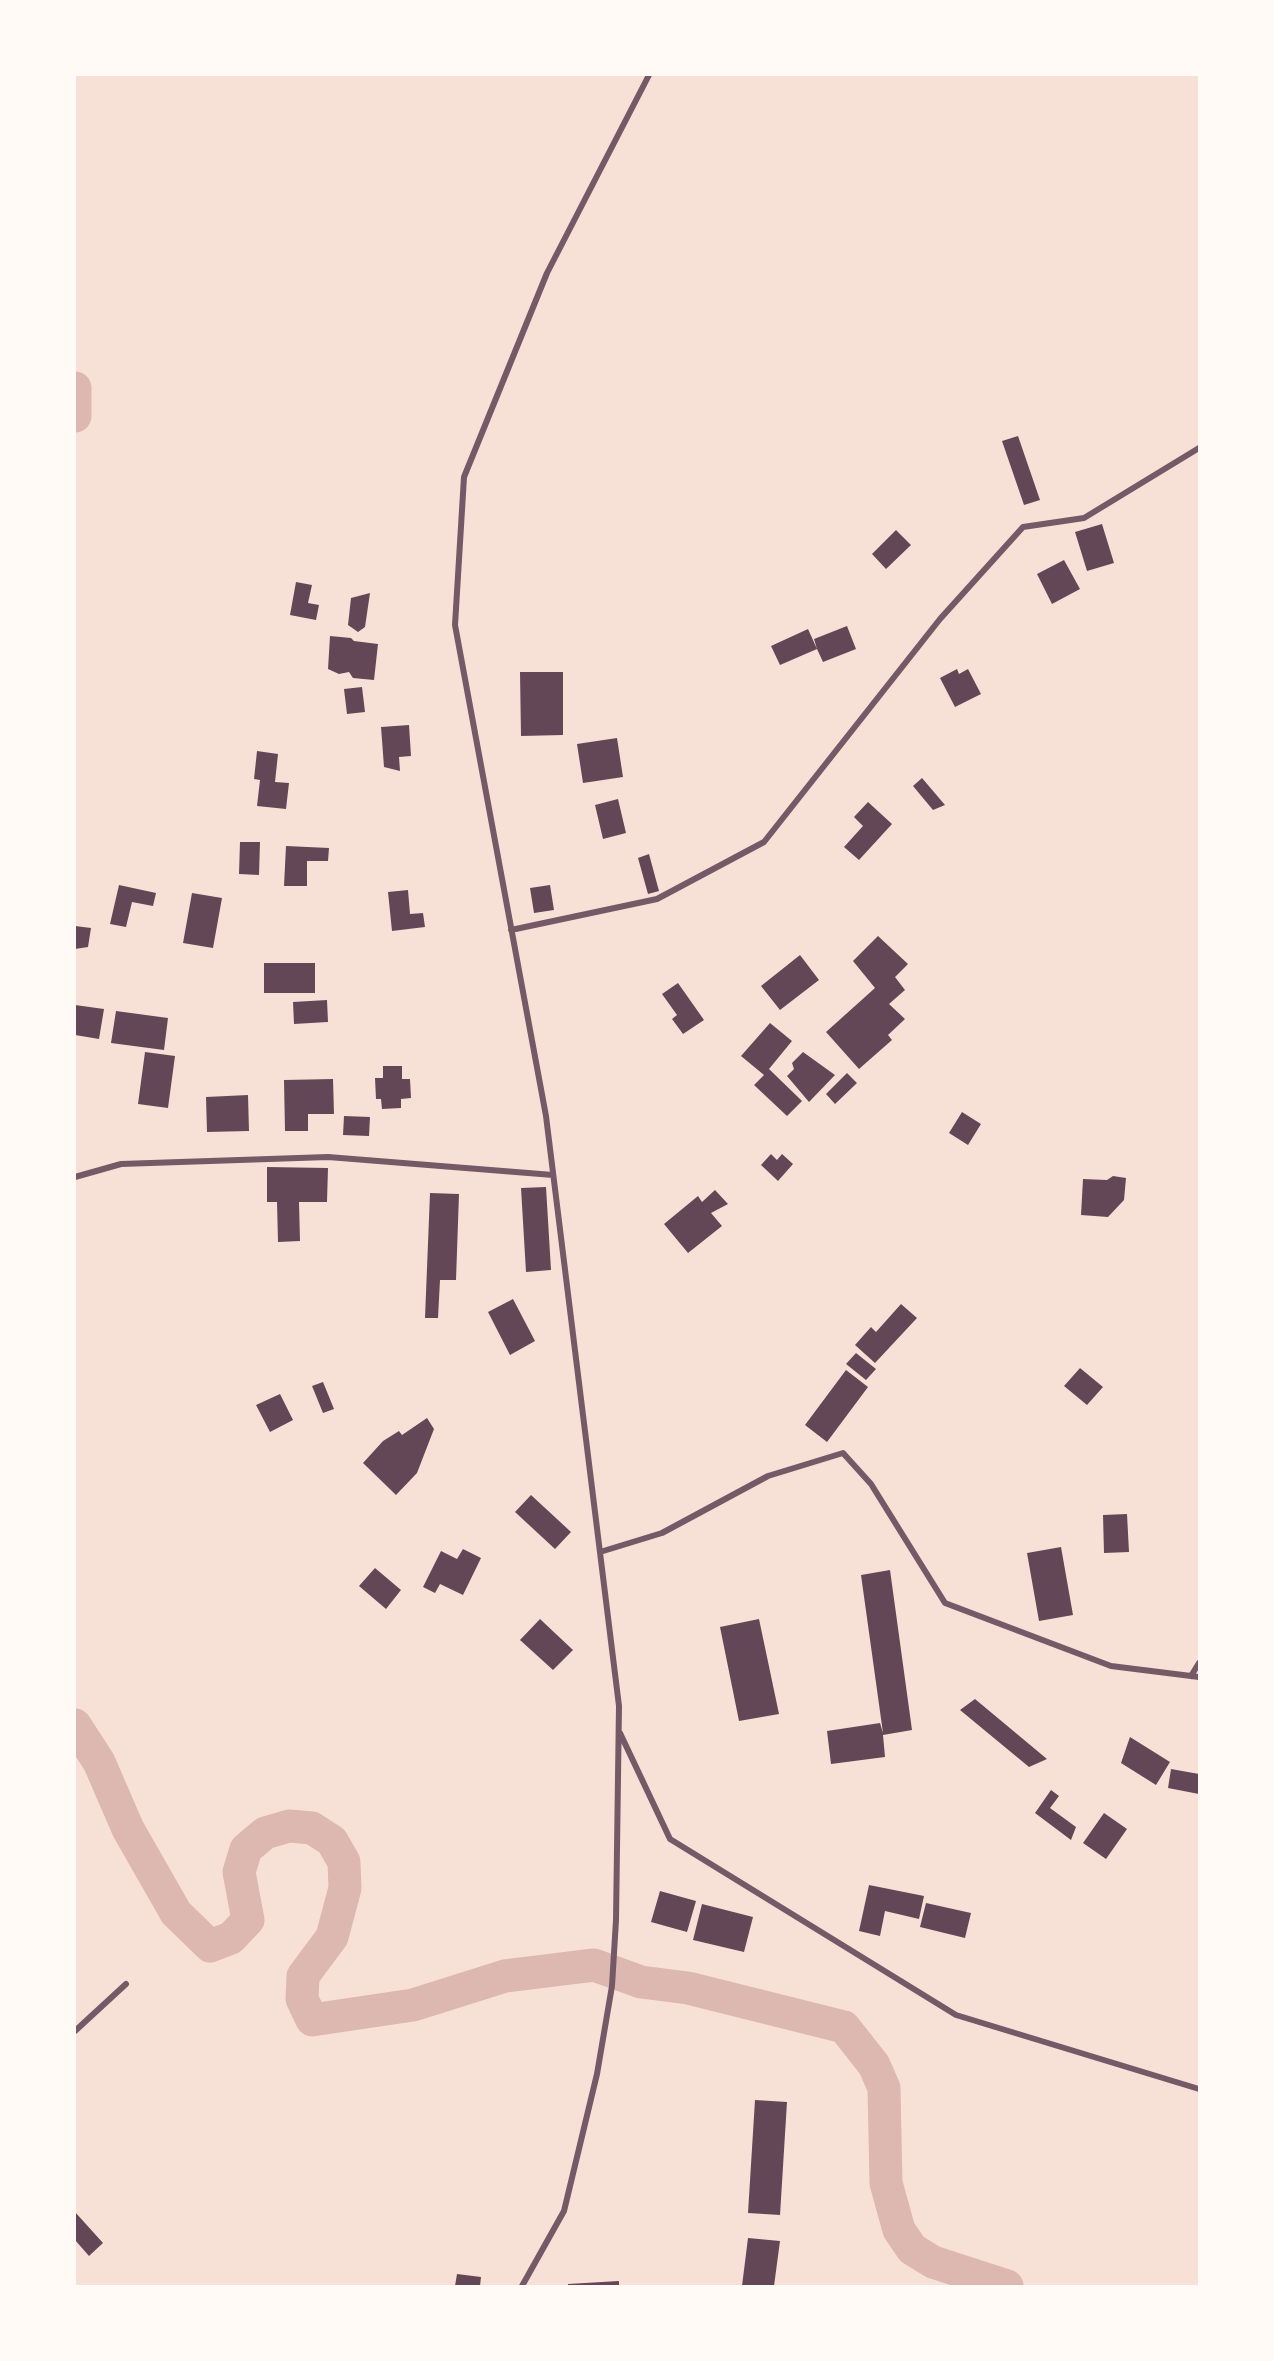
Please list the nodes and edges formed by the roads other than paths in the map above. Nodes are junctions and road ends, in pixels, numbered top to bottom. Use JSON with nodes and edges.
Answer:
{"nodes":[{"id":1,"x":649,"y":75,"type":"edge"},
{"id":2,"x":1199,"y":448,"type":"edge"},
{"id":3,"x":511,"y":930,"type":"junction"},
{"id":4,"x":553,"y":1175,"type":"junction"},
{"id":5,"x":75,"y":1177,"type":"edge"},
{"id":6,"x":600,"y":1552,"type":"junction"},
{"id":7,"x":1199,"y":1663,"type":"edge"},
{"id":8,"x":1191,"y":1676,"type":"junction"},
{"id":9,"x":1199,"y":1677,"type":"edge"},
{"id":10,"x":619,"y":1730,"type":"junction"},
{"id":11,"x":126,"y":1984,"type":"dead end"},
{"id":12,"x":75,"y":2031,"type":"edge"},
{"id":13,"x":1199,"y":2089,"type":"edge"},
{"id":14,"x":522,"y":2286,"type":"edge"}],
"edges":[{"from":1,"to":3,"type":"street"},
{"from":2,"to":3,"type":"street"},
{"from":3,"to":4,"type":"street"},
{"from":4,"to":5,"type":"street"},
{"from":4,"to":6,"type":"street"},
{"from":6,"to":8,"type":"street"},
{"from":6,"to":10,"type":"street"},
{"from":7,"to":8,"type":"street"},
{"from":8,"to":9,"type":"street"},
{"from":10,"to":13,"type":"street"},
{"from":10,"to":14,"type":"street"},
{"from":11,"to":12,"type":"street"}]}
